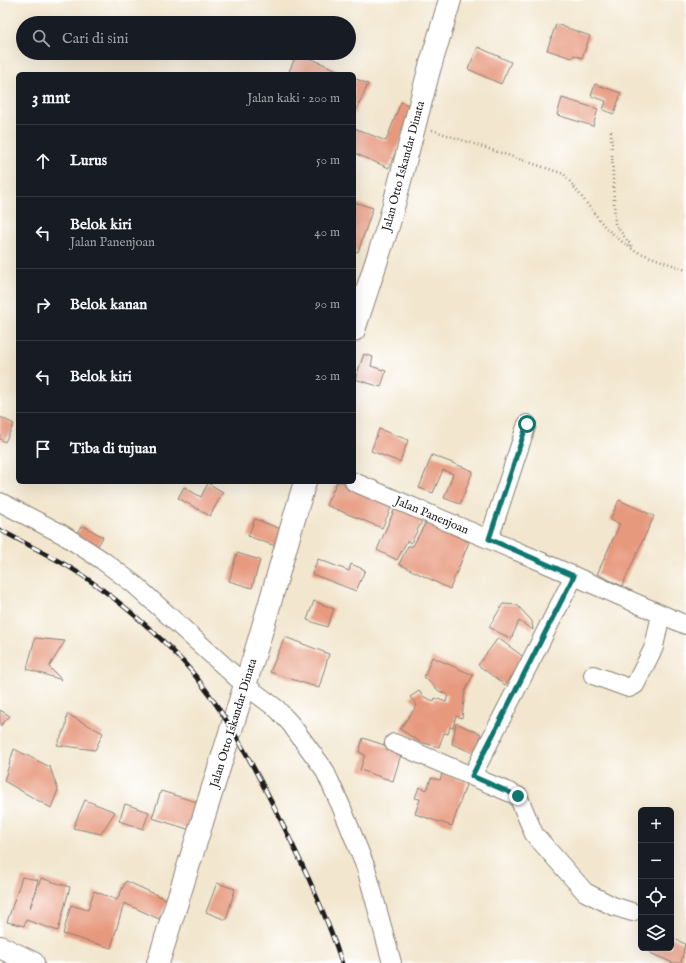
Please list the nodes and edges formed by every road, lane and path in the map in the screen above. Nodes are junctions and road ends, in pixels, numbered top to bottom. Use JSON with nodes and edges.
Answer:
{"nodes":[{"id":1,"x":450,"y":0,"type":"edge"},
{"id":2,"x":414,"y":124,"type":"junction"},
{"id":3,"x":611,"y":131,"type":"dead end"},
{"id":4,"x":635,"y":251,"type":"junction"},
{"id":5,"x":686,"y":270,"type":"edge"},
{"id":6,"x":356,"y":324,"type":"edge"},
{"id":7,"x":527,"y":424,"type":"dead end"},
{"id":8,"x":356,"y":483,"type":"edge"},
{"id":9,"x":304,"y":484,"type":"edge"},
{"id":10,"x":0,"y":502,"type":"edge"},
{"id":11,"x":489,"y":539,"type":"junction"},
{"id":12,"x":574,"y":576,"type":"junction"},
{"id":13,"x":661,"y":614,"type":"junction"},
{"id":14,"x":686,"y":625,"type":"edge"},
{"id":15,"x":593,"y":675,"type":"dead end"},
{"id":16,"x":245,"y":685,"type":"junction"},
{"id":17,"x":394,"y":743,"type":"dead end"},
{"id":18,"x":472,"y":776,"type":"junction"},
{"id":19,"x":632,"y":912,"type":"dead end"},
{"id":20,"x":0,"y":947,"type":"edge"},
{"id":21,"x":33,"y":963,"type":"edge"},
{"id":22,"x":158,"y":963,"type":"edge"},
{"id":23,"x":392,"y":963,"type":"edge"}],
"edges":[{"from":1,"to":2,"type":"main road","name":"Jalan Otto Iskandar Dinata"},
{"from":2,"to":4,"type":"path"},
{"from":2,"to":6,"type":"main road","name":"Jalan Otto Iskandar Dinata"},
{"from":3,"to":4,"type":"path"},
{"from":4,"to":5,"type":"path"},
{"from":7,"to":11,"type":"street"},
{"from":8,"to":11,"type":"street","name":"Jalan Panenjoan"},
{"from":9,"to":16,"type":"main road","name":"Jalan Otto Iskandar Dinata"},
{"from":10,"to":16,"type":"street"},
{"from":11,"to":12,"type":"street","name":"Jalan Panenjoan"},
{"from":12,"to":13,"type":"street","name":"Jalan Panenjoan"},
{"from":12,"to":18,"type":"street"},
{"from":13,"to":14,"type":"street","name":"Jalan Panenjoan"},
{"from":13,"to":15,"type":"street"},
{"from":16,"to":22,"type":"main road","name":"Jalan Otto Iskandar Dinata"},
{"from":16,"to":23,"type":"street"},
{"from":17,"to":18,"type":"street"},
{"from":18,"to":19,"type":"street"},
{"from":20,"to":21,"type":"main road"}]}
